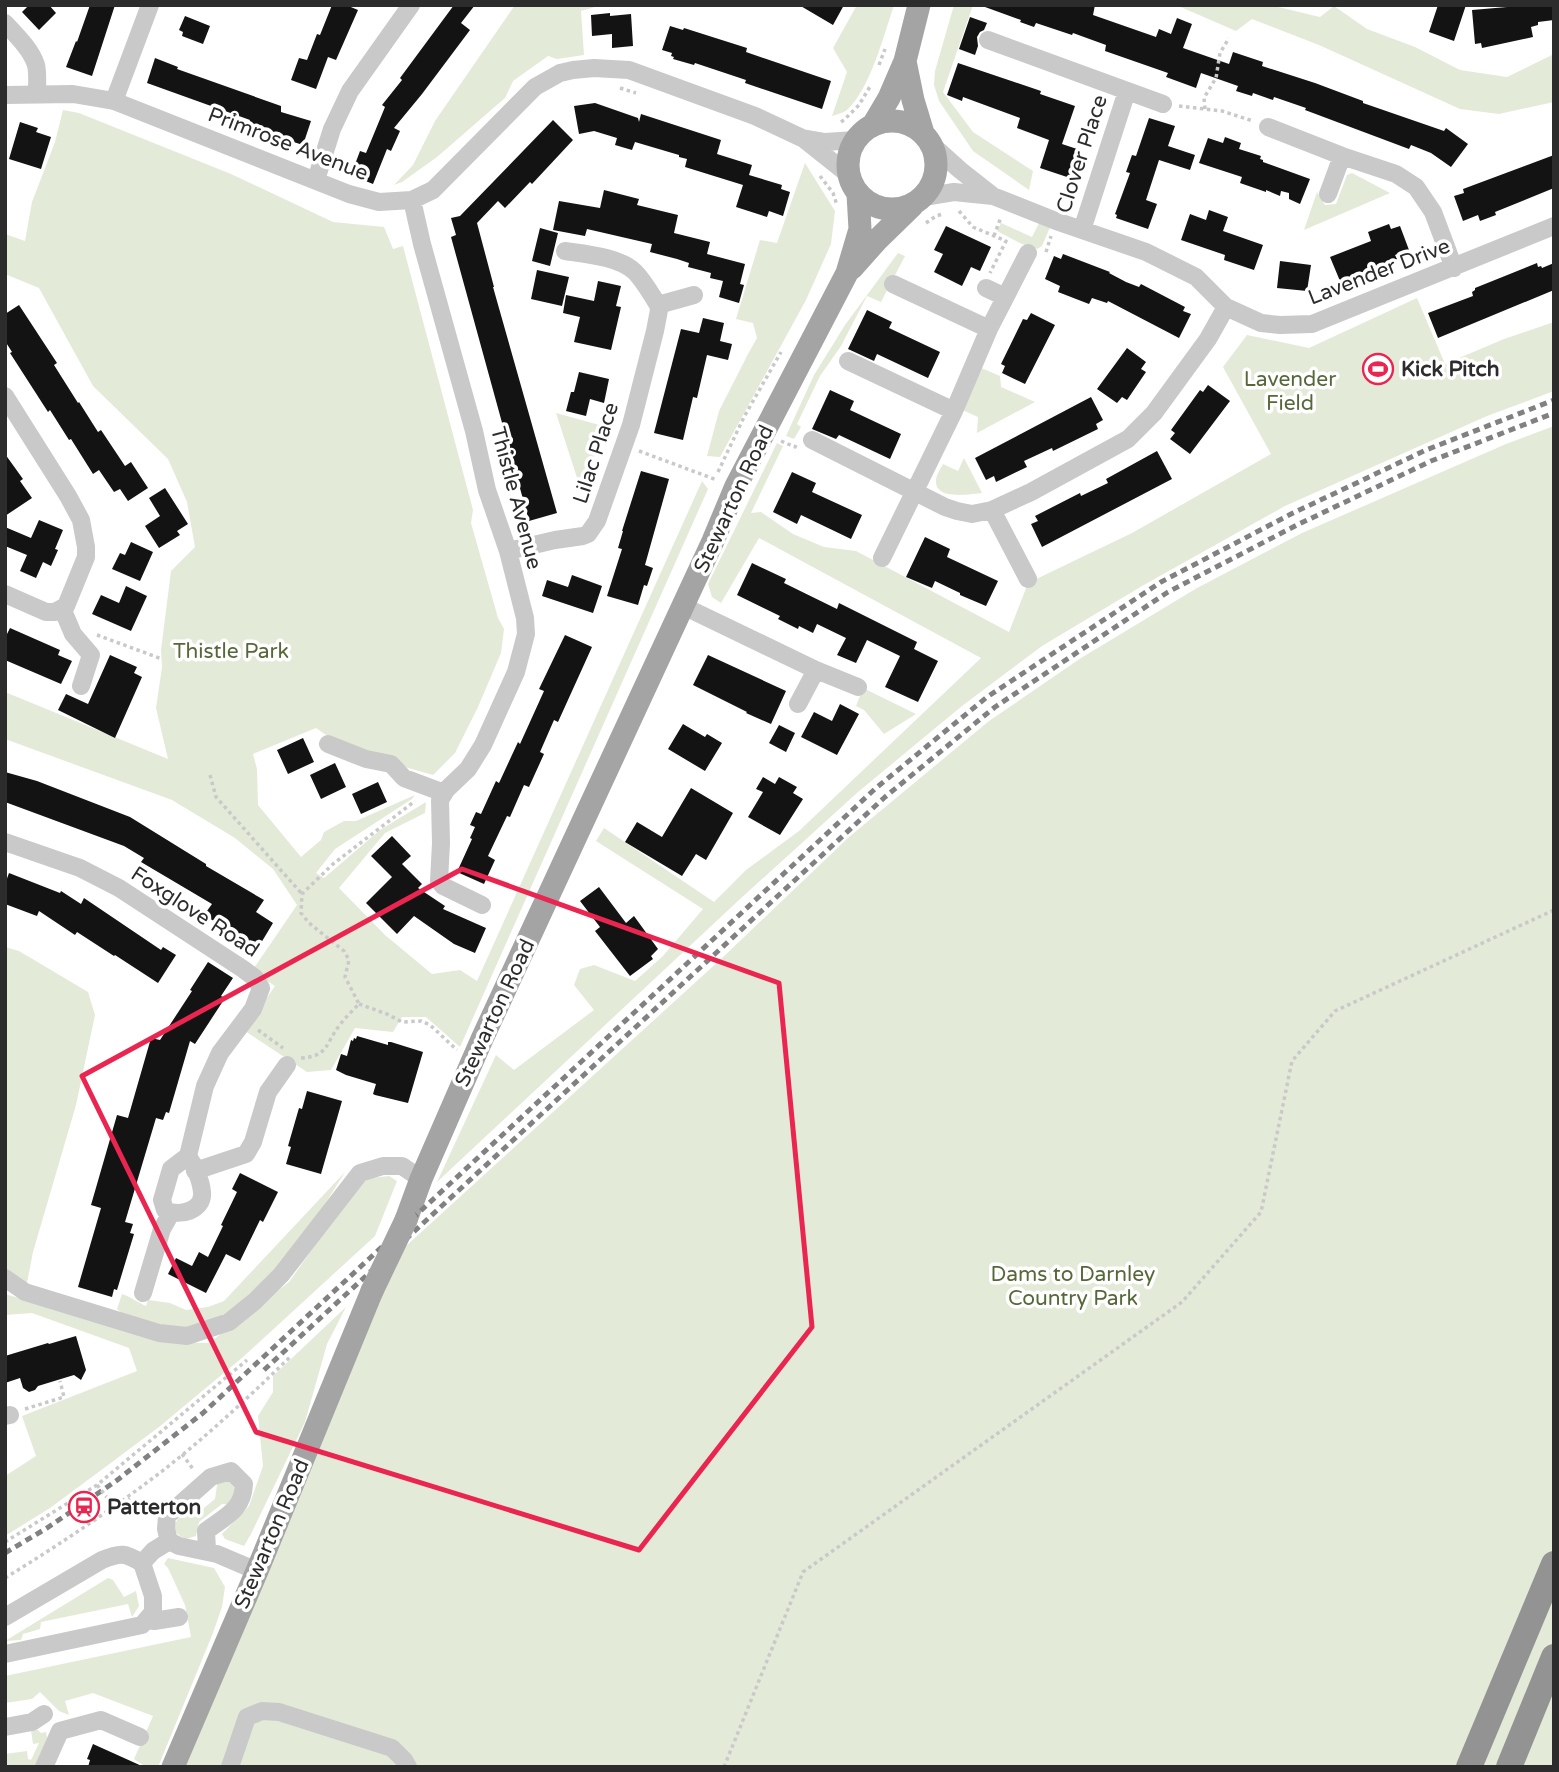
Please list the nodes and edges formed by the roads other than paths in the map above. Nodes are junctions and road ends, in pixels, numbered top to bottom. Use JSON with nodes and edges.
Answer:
{"nodes":[{"id":1,"x":150,"y":5,"type":"edge"},
{"id":2,"x":411,"y":5,"type":"edge"},
{"id":3,"x":919,"y":5,"type":"edge"},
{"id":4,"x":5,"y":23,"type":"edge"},
{"id":5,"x":988,"y":40,"type":"dead end"},
{"id":6,"x":905,"y":61,"type":"junction"},
{"id":7,"x":1127,"y":91,"type":"junction"},
{"id":8,"x":37,"y":93,"type":"junction"},
{"id":9,"x":5,"y":95,"type":"edge"},
{"id":10,"x":114,"y":101,"type":"junction"},
{"id":11,"x":1163,"y":104,"type":"road end"},
{"id":12,"x":873,"y":125,"type":"junction"},
{"id":13,"x":1268,"y":127,"type":"road end"},
{"id":14,"x":927,"y":139,"type":"junction"},
{"id":15,"x":839,"y":147,"type":"junction"},
{"id":16,"x":1342,"y":156,"type":"junction"},
{"id":17,"x":316,"y":180,"type":"junction"},
{"id":18,"x":854,"y":185,"type":"junction"},
{"id":19,"x":1328,"y":194,"type":"dead end"},
{"id":20,"x":412,"y":200,"type":"junction"},
{"id":21,"x":998,"y":206,"type":"junction"},
{"id":22,"x":920,"y":209,"type":"junction"},
{"id":23,"x":1554,"y":226,"type":"edge"},
{"id":24,"x":1082,"y":230,"type":"junction"},
{"id":25,"x":565,"y":251,"type":"dead end"},
{"id":26,"x":1028,"y":253,"type":"road end"},
{"id":27,"x":1454,"y":268,"type":"junction"},
{"id":28,"x":847,"y":273,"type":"junction"},
{"id":29,"x":893,"y":284,"type":"dead end"},
{"id":30,"x":986,"y":288,"type":"road end"},
{"id":31,"x":695,"y":295,"type":"dead end"},
{"id":32,"x":1005,"y":297,"type":"junction"},
{"id":33,"x":658,"y":304,"type":"junction"},
{"id":34,"x":1226,"y":307,"type":"junction"},
{"id":35,"x":989,"y":329,"type":"junction"},
{"id":36,"x":848,"y":361,"type":"dead end"},
{"id":37,"x":5,"y":396,"type":"edge"},
{"id":38,"x":954,"y":411,"type":"junction"},
{"id":39,"x":812,"y":440,"type":"dead end"},
{"id":40,"x":915,"y":491,"type":"junction"},
{"id":41,"x":992,"y":510,"type":"junction"},
{"id":42,"x":508,"y":551,"type":"junction"},
{"id":43,"x":882,"y":558,"type":"dead end"},
{"id":44,"x":1028,"y":579,"type":"dead end"},
{"id":45,"x":5,"y":594,"type":"edge"},
{"id":46,"x":683,"y":606,"type":"junction"},
{"id":47,"x":64,"y":607,"type":"junction"},
{"id":48,"x":816,"y":670,"type":"junction"},
{"id":49,"x":80,"y":686,"type":"dead end"},
{"id":50,"x":858,"y":687,"type":"dead end"},
{"id":51,"x":798,"y":704,"type":"dead end"},
{"id":52,"x":328,"y":744,"type":"dead end"},
{"id":53,"x":436,"y":791,"type":"junction"},
{"id":54,"x":5,"y":842,"type":"edge"},
{"id":55,"x":482,"y":905,"type":"dead end"},
{"id":56,"x":290,"y":1060,"type":"road end"},
{"id":57,"x":191,"y":1163,"type":"junction"},
{"id":58,"x":421,"y":1179,"type":"junction"},
{"id":59,"x":171,"y":1213,"type":"junction"},
{"id":60,"x":5,"y":1278,"type":"edge"},
{"id":61,"x":143,"y":1293,"type":"dead end"},
{"id":62,"x":169,"y":1541,"type":"junction"},
{"id":63,"x":207,"y":1550,"type":"junction"},
{"id":64,"x":142,"y":1563,"type":"junction"},
{"id":65,"x":1554,"y":1564,"type":"edge"},
{"id":66,"x":257,"y":1571,"type":"junction"},
{"id":67,"x":5,"y":1617,"type":"edge"},
{"id":68,"x":179,"y":1617,"type":"dead end"},
{"id":69,"x":147,"y":1619,"type":"junction"},
{"id":70,"x":5,"y":1654,"type":"edge"},
{"id":71,"x":1554,"y":1657,"type":"edge"},
{"id":72,"x":5,"y":1727,"type":"edge"},
{"id":73,"x":60,"y":1731,"type":"junction"},
{"id":74,"x":140,"y":1737,"type":"dead end"},
{"id":75,"x":44,"y":1767,"type":"edge"},
{"id":76,"x":173,"y":1767,"type":"edge"},
{"id":77,"x":230,"y":1767,"type":"edge"},
{"id":78,"x":408,"y":1767,"type":"edge"},
{"id":79,"x":1469,"y":1767,"type":"edge"},
{"id":80,"x":1509,"y":1767,"type":"edge"}],
"edges":[{"from":1,"to":10,"type":"street"},
{"from":2,"to":17,"type":"street"},
{"from":3,"to":6,"type":"main road","name":"Stewarton Road"},
{"from":4,"to":8,"type":"street"},
{"from":5,"to":7,"type":"street","name":"Clover Place"},
{"from":6,"to":12,"type":"main road","name":"Stewarton Road"},
{"from":6,"to":14,"type":"main road","name":"Stewarton Road"},
{"from":7,"to":11,"type":"street","name":"Clover Place"},
{"from":7,"to":24,"type":"street","name":"Clover Place"},
{"from":8,"to":9,"type":"street","name":"Primrose Avenue"},
{"from":8,"to":10,"type":"street","name":"Primrose Avenue"},
{"from":10,"to":17,"type":"street","name":"Primrose Avenue"},
{"from":12,"to":14,"type":"main road"},
{"from":12,"to":15,"type":"main road","name":"Stewarton Road"},
{"from":13,"to":16,"type":"street"},
{"from":14,"to":21,"type":"street","name":"Lavender Drive"},
{"from":14,"to":22,"type":"main road","name":"Stewarton Road"},
{"from":15,"to":18,"type":"street"},
{"from":15,"to":18,"type":"main road","name":"Stewarton Road"},
{"from":15,"to":20,"type":"street","name":"Primrose Avenue"},
{"from":16,"to":19,"type":"street"},
{"from":16,"to":27,"type":"street"},
{"from":17,"to":20,"type":"street","name":"Primrose Avenue"},
{"from":18,"to":22,"type":"main road"},
{"from":18,"to":28,"type":"main road","name":"Stewarton Road"},
{"from":20,"to":42,"type":"street","name":"Thistle Avenue"},
{"from":21,"to":22,"type":"street","name":"Lavender Drive"},
{"from":21,"to":24,"type":"street","name":"Lavender Drive"},
{"from":22,"to":28,"type":"main road","name":"Stewarton Road"},
{"from":23,"to":27,"type":"street","name":"Lavender Drive"},
{"from":24,"to":34,"type":"street","name":"Lavender Drive"},
{"from":25,"to":33,"type":"street"},
{"from":26,"to":32,"type":"street"},
{"from":27,"to":34,"type":"street","name":"Lavender Drive"},
{"from":28,"to":46,"type":"main road","name":"Stewarton Road"},
{"from":29,"to":35,"type":"street"},
{"from":30,"to":32,"type":"street"},
{"from":31,"to":33,"type":"street"},
{"from":32,"to":35,"type":"street"},
{"from":33,"to":42,"type":"street","name":"Lilac Place"},
{"from":34,"to":41,"type":"street"},
{"from":35,"to":38,"type":"street"},
{"from":36,"to":38,"type":"street"},
{"from":37,"to":47,"type":"street"},
{"from":38,"to":40,"type":"street"},
{"from":39,"to":40,"type":"street"},
{"from":40,"to":41,"type":"street"},
{"from":40,"to":43,"type":"street"},
{"from":41,"to":44,"type":"street"},
{"from":42,"to":53,"type":"street","name":"Thistle Avenue"},
{"from":45,"to":47,"type":"street"},
{"from":46,"to":48,"type":"street"},
{"from":46,"to":58,"type":"main road","name":"Stewarton Road"},
{"from":47,"to":49,"type":"street"},
{"from":48,"to":50,"type":"street"},
{"from":48,"to":51,"type":"street"},
{"from":52,"to":53,"type":"street"},
{"from":53,"to":55,"type":"street"},
{"from":54,"to":57,"type":"street","name":"Foxglove Road"},
{"from":56,"to":57,"type":"street"},
{"from":57,"to":59,"type":"street","name":"Foxglove Road"},
{"from":57,"to":59,"type":"street","name":"Foxglove Road"},
{"from":58,"to":60,"type":"street"},
{"from":58,"to":66,"type":"main road","name":"Stewarton Road","bridge":true},
{"from":59,"to":61,"type":"street"},
{"from":62,"to":63,"type":"street"},
{"from":62,"to":63,"type":"street"},
{"from":62,"to":64,"type":"street"},
{"from":63,"to":66,"type":"street"},
{"from":64,"to":67,"type":"street"},
{"from":64,"to":69,"type":"street"},
{"from":65,"to":79,"type":"highway"},
{"from":66,"to":76,"type":"main road","name":"Stewarton Road"},
{"from":68,"to":69,"type":"street"},
{"from":69,"to":70,"type":"street"},
{"from":71,"to":80,"type":"highway"},
{"from":72,"to":73,"type":"street"},
{"from":73,"to":74,"type":"street"},
{"from":73,"to":75,"type":"street"},
{"from":77,"to":78,"type":"street"}]}
